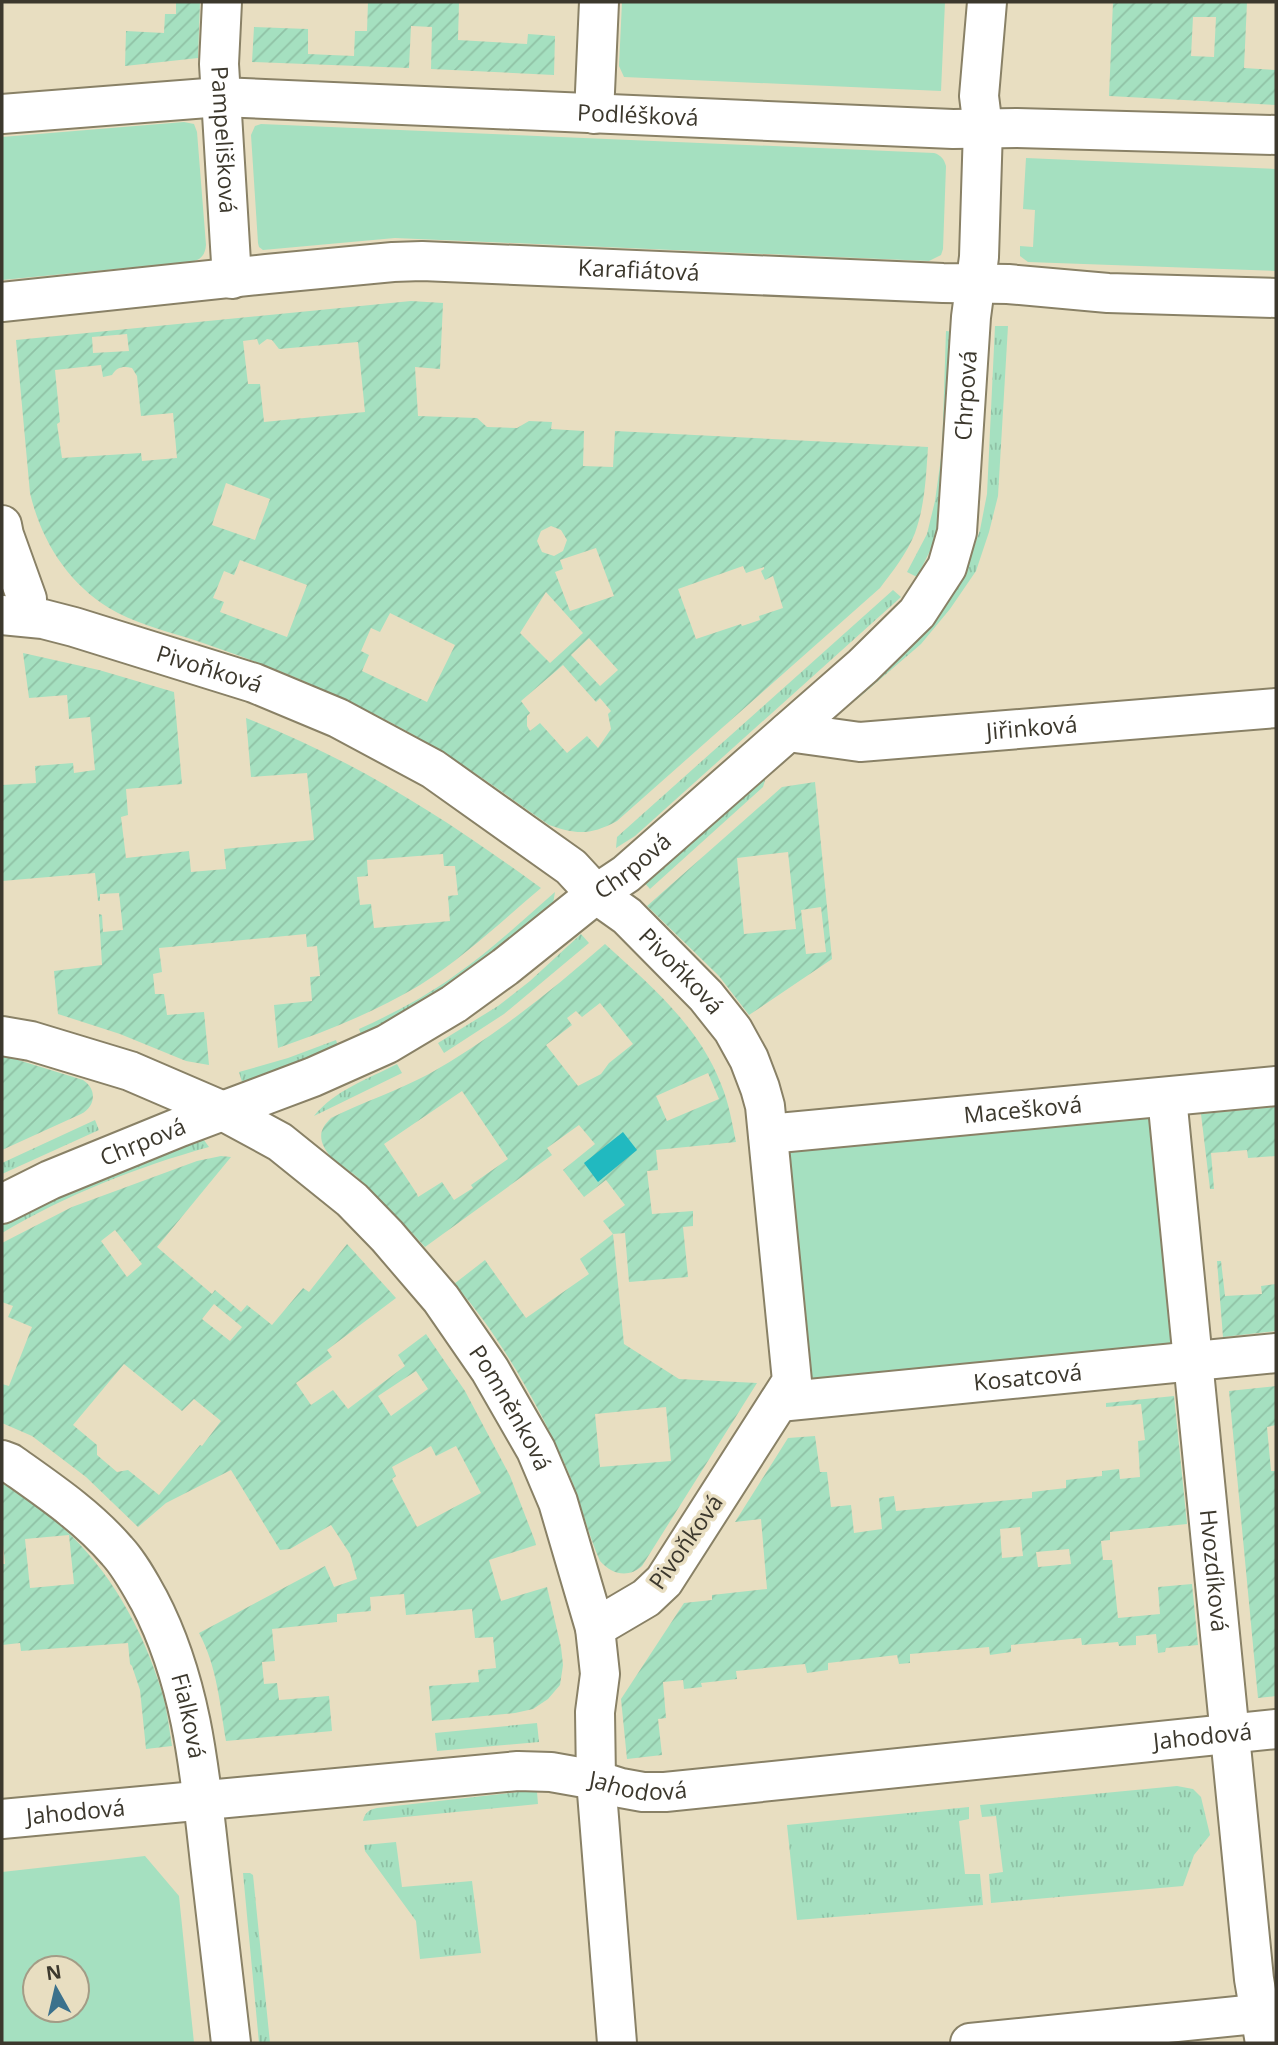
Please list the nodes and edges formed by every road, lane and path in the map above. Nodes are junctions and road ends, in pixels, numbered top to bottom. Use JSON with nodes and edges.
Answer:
{"nodes":[{"id":1,"x":222,"y":2,"type":"edge"},
{"id":2,"x":599,"y":2,"type":"edge"},
{"id":3,"x":987,"y":2,"type":"edge"},
{"id":4,"x":220,"y":97,"type":"junction"},
{"id":5,"x":2,"y":114,"type":"edge"},
{"id":6,"x":594,"y":114,"type":"junction"},
{"id":7,"x":983,"y":128,"type":"junction"},
{"id":8,"x":1276,"y":135,"type":"edge"},
{"id":9,"x":232,"y":279,"type":"junction"},
{"id":10,"x":975,"y":284,"type":"junction"},
{"id":11,"x":1276,"y":298,"type":"edge"},
{"id":12,"x":2,"y":302,"type":"edge"},
{"id":13,"x":2,"y":525,"type":"edge"},
{"id":14,"x":14,"y":616,"type":"edge"},
{"id":15,"x":1276,"y":708,"type":"edge"},
{"id":16,"x":788,"y":732,"type":"junction"},
{"id":17,"x":596,"y":894,"type":"junction"},
{"id":18,"x":2,"y":1036,"type":"edge"},
{"id":19,"x":1276,"y":1086,"type":"edge"},
{"id":20,"x":1167,"y":1097,"type":"junction"},
{"id":21,"x":223,"y":1111,"type":"junction"},
{"id":22,"x":768,"y":1134,"type":"junction"},
{"id":23,"x":2,"y":1204,"type":"edge"},
{"id":24,"x":1276,"y":1353,"type":"edge"},
{"id":25,"x":1194,"y":1362,"type":"junction"},
{"id":26,"x":779,"y":1402,"type":"junction"},
{"id":27,"x":2,"y":1460,"type":"edge"},
{"id":28,"x":596,"y":1628,"type":"junction"},
{"id":29,"x":1276,"y":1730,"type":"edge"},
{"id":30,"x":1230,"y":1734,"type":"junction"},
{"id":31,"x":596,"y":1780,"type":"junction"},
{"id":32,"x":203,"y":1800,"type":"junction"},
{"id":33,"x":2,"y":1819,"type":"edge"},
{"id":34,"x":1267,"y":2023,"type":"edge"},
{"id":35,"x":231,"y":2043,"type":"edge"},
{"id":36,"x":617,"y":2043,"type":"edge"},
{"id":37,"x":970,"y":2043,"type":"edge"}],
"edges":[{"from":1,"to":4,"type":"street","name":"Pampelišková"},
{"from":2,"to":6,"type":"street"},
{"from":3,"to":7,"type":"street","name":"Chrpová"},
{"from":4,"to":5,"type":"street","name":"Podléšková"},
{"from":4,"to":6,"type":"street","name":"Podléšková"},
{"from":4,"to":9,"type":"street","name":"Pampelišková"},
{"from":6,"to":7,"type":"street","name":"Podléšková"},
{"from":7,"to":8,"type":"street","name":"Podléšková"},
{"from":7,"to":10,"type":"street","name":"Chrpová"},
{"from":9,"to":10,"type":"street","name":"Karafiátová"},
{"from":9,"to":12,"type":"street","name":"Karafiátová"},
{"from":10,"to":11,"type":"street","name":"Karafiátová"},
{"from":10,"to":16,"type":"street","name":"Chrpová"},
{"from":13,"to":14,"type":"street","name":"Pivoňková"},
{"from":14,"to":17,"type":"street","name":"Pivoňková"},
{"from":15,"to":16,"type":"street","name":"Jiřinková"},
{"from":16,"to":17,"type":"street","name":"Chrpová"},
{"from":17,"to":21,"type":"street","name":"Chrpová"},
{"from":17,"to":22,"type":"street","name":"Pivoňková"},
{"from":18,"to":21,"type":"street","name":"Pomněnková"},
{"from":19,"to":20,"type":"street","name":"Macešková"},
{"from":20,"to":22,"type":"street","name":"Macešková"},
{"from":20,"to":25,"type":"street","name":"Hvozdíková"},
{"from":21,"to":23,"type":"street","name":"Chrpová"},
{"from":21,"to":28,"type":"street","name":"Pomněnková"},
{"from":22,"to":26,"type":"street","name":"Pivoňková"},
{"from":24,"to":25,"type":"street","name":"Kosatcová"},
{"from":25,"to":26,"type":"street","name":"Kosatcová"},
{"from":25,"to":30,"type":"street","name":"Hvozdíková"},
{"from":26,"to":28,"type":"street","name":"Pivoňková"},
{"from":27,"to":32,"type":"street","name":"Fialková"},
{"from":28,"to":31,"type":"street","name":"Pomněnková"},
{"from":29,"to":30,"type":"street","name":"Jahodová"},
{"from":30,"to":31,"type":"street","name":"Jahodová"},
{"from":30,"to":34,"type":"street","name":"Hvozdíková"},
{"from":31,"to":32,"type":"street","name":"Jahodová"},
{"from":31,"to":36,"type":"street","name":"Pomněnková"},
{"from":32,"to":33,"type":"street","name":"Jahodová"},
{"from":32,"to":35,"type":"street","name":"Fialková"},
{"from":34,"to":37,"type":"street"}]}
